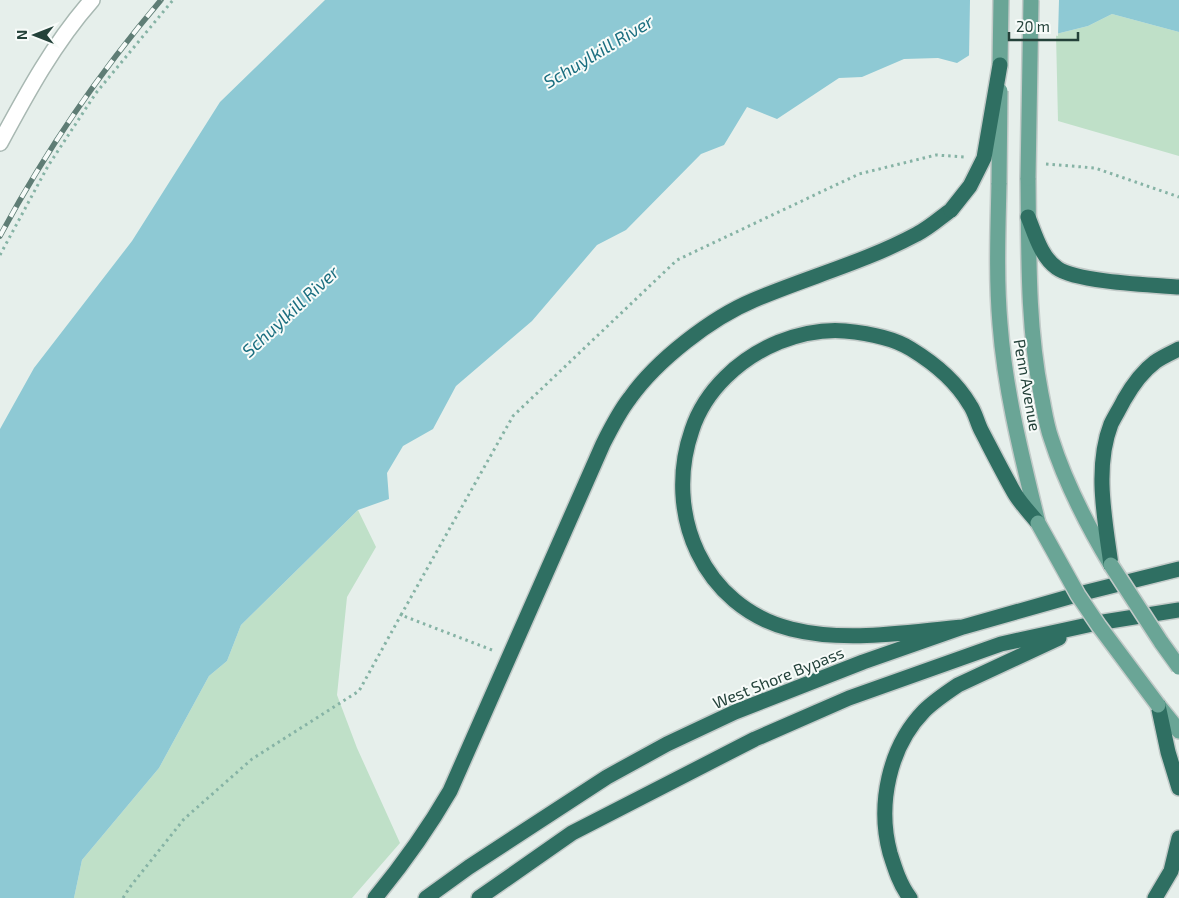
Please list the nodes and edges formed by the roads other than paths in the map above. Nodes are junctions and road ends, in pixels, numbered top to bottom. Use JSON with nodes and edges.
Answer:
{"nodes":[{"id":1,"x":92,"y":0,"type":"edge"},
{"id":2,"x":1001,"y":0,"type":"edge"},
{"id":3,"x":1031,"y":0,"type":"edge"},
{"id":4,"x":1000,"y":65,"type":"junction"},
{"id":5,"x":0,"y":143,"type":"edge"},
{"id":6,"x":1028,"y":218,"type":"junction"},
{"id":7,"x":1179,"y":287,"type":"edge"},
{"id":8,"x":1179,"y":349,"type":"edge"},
{"id":9,"x":1038,"y":523,"type":"junction"},
{"id":10,"x":1112,"y":565,"type":"junction"},
{"id":11,"x":1177,"y":569,"type":"edge"},
{"id":12,"x":1179,"y":610,"type":"edge"},
{"id":13,"x":1084,"y":626,"type":"junction"},
{"id":14,"x":963,"y":627,"type":"junction"},
{"id":15,"x":1179,"y":667,"type":"edge"},
{"id":16,"x":1158,"y":705,"type":"junction"},
{"id":17,"x":1179,"y":730,"type":"edge"},
{"id":18,"x":1179,"y":788,"type":"edge"},
{"id":19,"x":1179,"y":838,"type":"edge"},
{"id":20,"x":375,"y":898,"type":"edge"},
{"id":21,"x":426,"y":898,"type":"edge"},
{"id":22,"x":479,"y":898,"type":"edge"},
{"id":23,"x":910,"y":898,"type":"edge"},
{"id":24,"x":1155,"y":898,"type":"edge"}],
"edges":[{"from":1,"to":5,"type":"street"},
{"from":2,"to":4,"type":"main road","name":"Penn Avenue"},
{"from":3,"to":6,"type":"main road","name":"Penn Avenue","bridge":true},
{"from":4,"to":9,"type":"main road","name":"Penn Avenue","bridge":true},
{"from":4,"to":20,"type":"highway","bridge":true},
{"from":6,"to":7,"type":"highway"},
{"from":6,"to":10,"type":"main road","name":"Penn Avenue"},
{"from":8,"to":10,"type":"highway"},
{"from":9,"to":14,"type":"highway"},
{"from":9,"to":16,"type":"main road","name":"Penn Avenue","bridge":true},
{"from":10,"to":15,"type":"main road","name":"Penn Avenue","bridge":true},
{"from":11,"to":14,"type":"highway","name":"West Shore Bypass"},
{"from":12,"to":13,"type":"highway"},
{"from":13,"to":22,"type":"highway"},
{"from":13,"to":23,"type":"highway"},
{"from":14,"to":21,"type":"highway","name":"West Shore Bypass"},
{"from":16,"to":17,"type":"main road","name":"Penn Avenue"},
{"from":16,"to":18,"type":"highway"},
{"from":19,"to":24,"type":"highway"}]}
